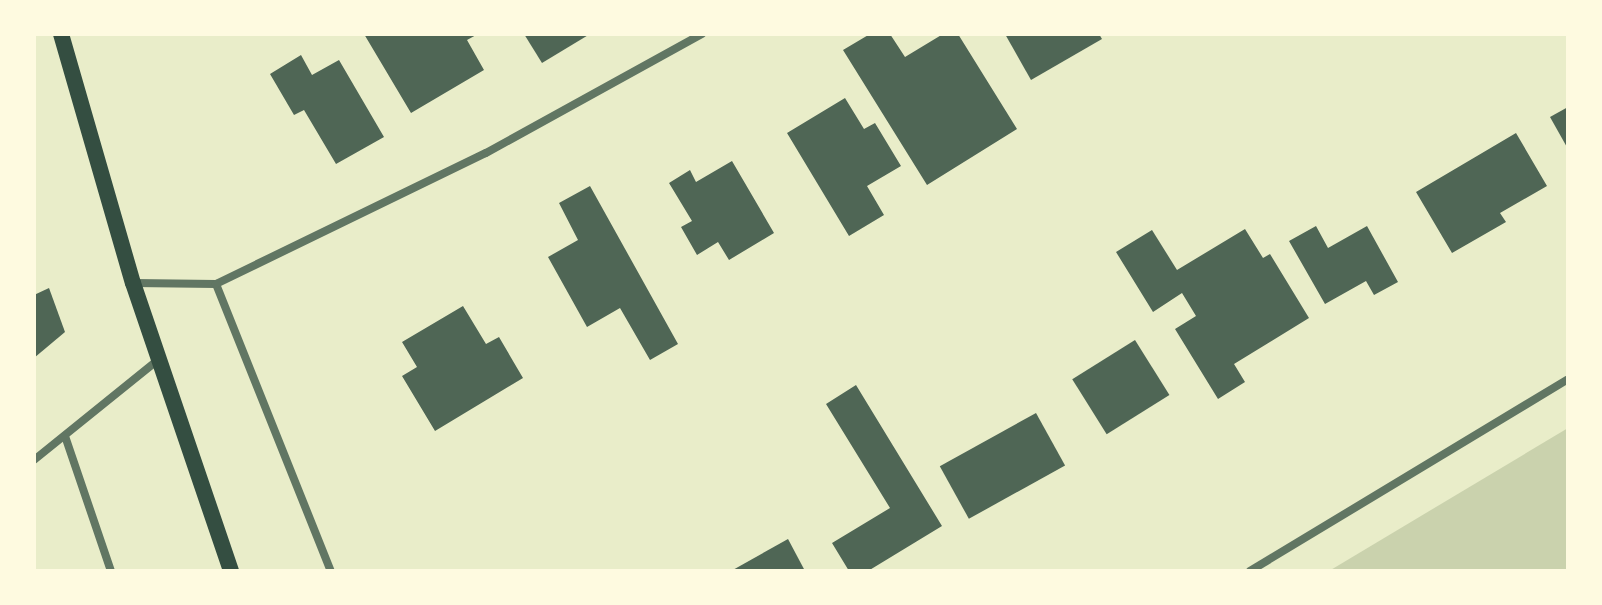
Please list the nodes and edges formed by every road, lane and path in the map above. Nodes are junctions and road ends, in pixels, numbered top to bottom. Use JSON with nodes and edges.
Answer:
{"nodes":[{"id":1,"x":61,"y":34,"type":"edge"},
{"id":2,"x":702,"y":34,"type":"edge"},
{"id":3,"x":133,"y":283,"type":"junction"},
{"id":4,"x":216,"y":284,"type":"junction"},
{"id":5,"x":159,"y":360,"type":"junction"},
{"id":6,"x":1568,"y":379,"type":"edge"},
{"id":7,"x":65,"y":436,"type":"junction"},
{"id":8,"x":34,"y":460,"type":"edge"},
{"id":9,"x":111,"y":571,"type":"edge"},
{"id":10,"x":231,"y":571,"type":"edge"},
{"id":11,"x":331,"y":571,"type":"edge"},
{"id":12,"x":1250,"y":571,"type":"edge"}],
"edges":[{"from":1,"to":3,"type":"main road"},
{"from":2,"to":4,"type":"street"},
{"from":3,"to":4,"type":"street"},
{"from":3,"to":5,"type":"main road"},
{"from":4,"to":11,"type":"street"},
{"from":5,"to":7,"type":"street"},
{"from":5,"to":10,"type":"main road"},
{"from":6,"to":12,"type":"street"},
{"from":7,"to":8,"type":"street"},
{"from":7,"to":9,"type":"street"}]}
